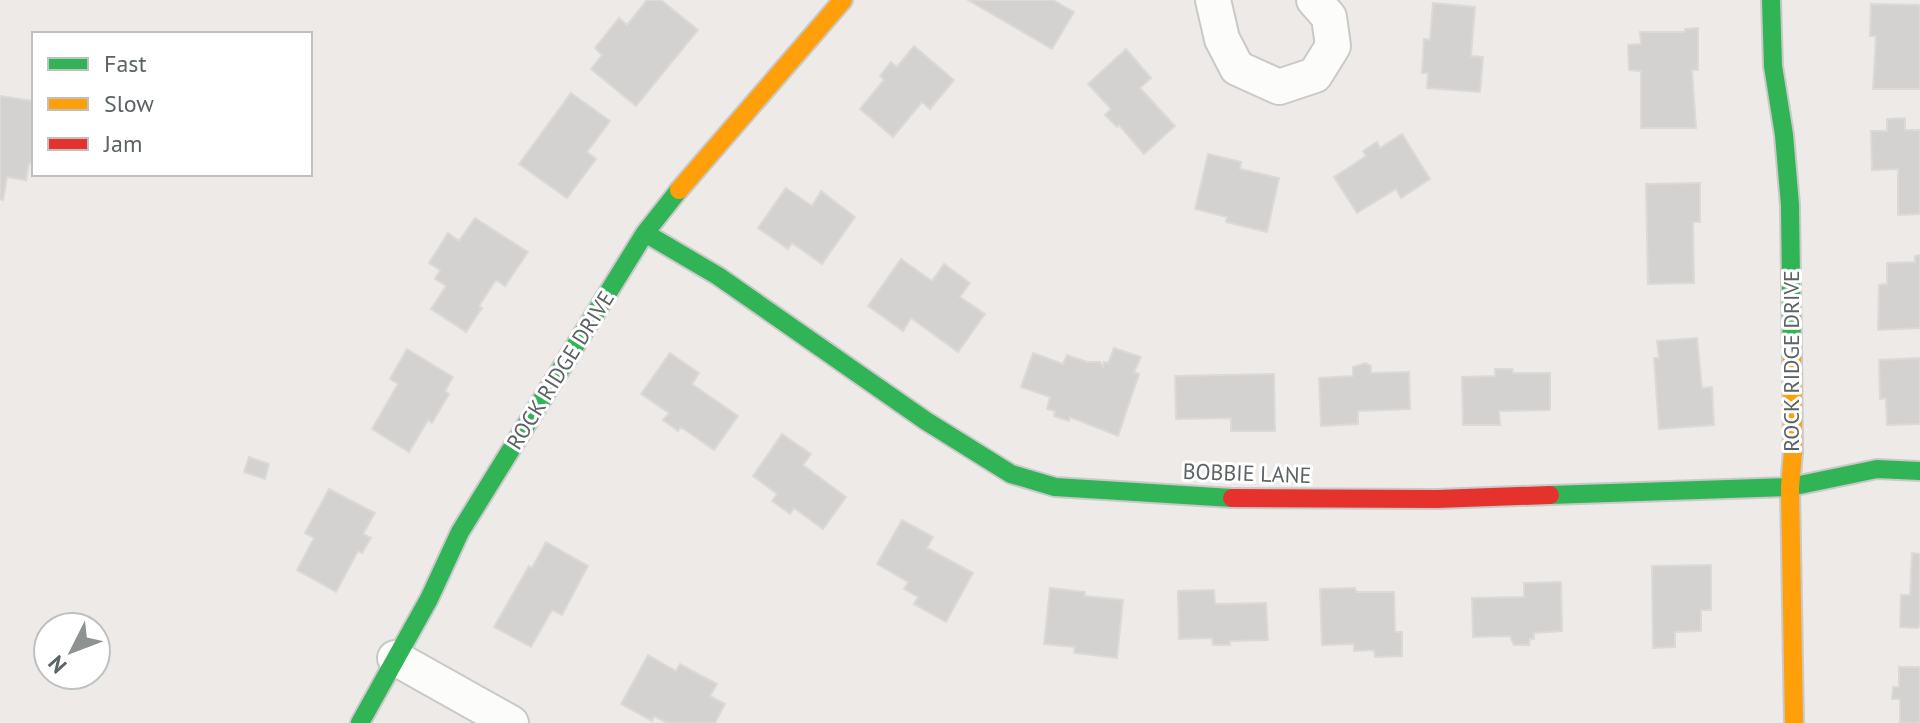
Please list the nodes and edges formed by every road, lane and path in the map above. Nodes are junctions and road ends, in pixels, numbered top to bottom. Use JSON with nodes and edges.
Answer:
{"nodes":[{"id":1,"x":843,"y":0,"type":"edge"},
{"id":2,"x":1214,"y":0,"type":"edge"},
{"id":3,"x":1314,"y":0,"type":"edge"},
{"id":4,"x":1771,"y":0,"type":"edge"},
{"id":5,"x":645,"y":233,"type":"junction"},
{"id":6,"x":1920,"y":471,"type":"edge"},
{"id":7,"x":1790,"y":487,"type":"junction"},
{"id":8,"x":395,"y":658,"type":"junction"},
{"id":9,"x":360,"y":723,"type":"edge"},
{"id":10,"x":511,"y":723,"type":"edge"},
{"id":11,"x":1794,"y":723,"type":"edge"}],
"edges":[{"from":1,"to":5,"type":"street","name":"ROCK RIDGE DRIVE"},
{"from":2,"to":3,"type":"street"},
{"from":4,"to":7,"type":"street","name":"ROCK RIDGE DRIVE"},
{"from":5,"to":7,"type":"street","name":"BOBBIE LANE"},
{"from":5,"to":8,"type":"street","name":"ROCK RIDGE DRIVE"},
{"from":6,"to":7,"type":"street","name":"BOBBIE LANE"},
{"from":7,"to":11,"type":"street","name":"ROCK RIDGE DRIVE"},
{"from":8,"to":9,"type":"street","name":"ROCK RIDGE DRIVE"},
{"from":8,"to":10,"type":"street"}]}
